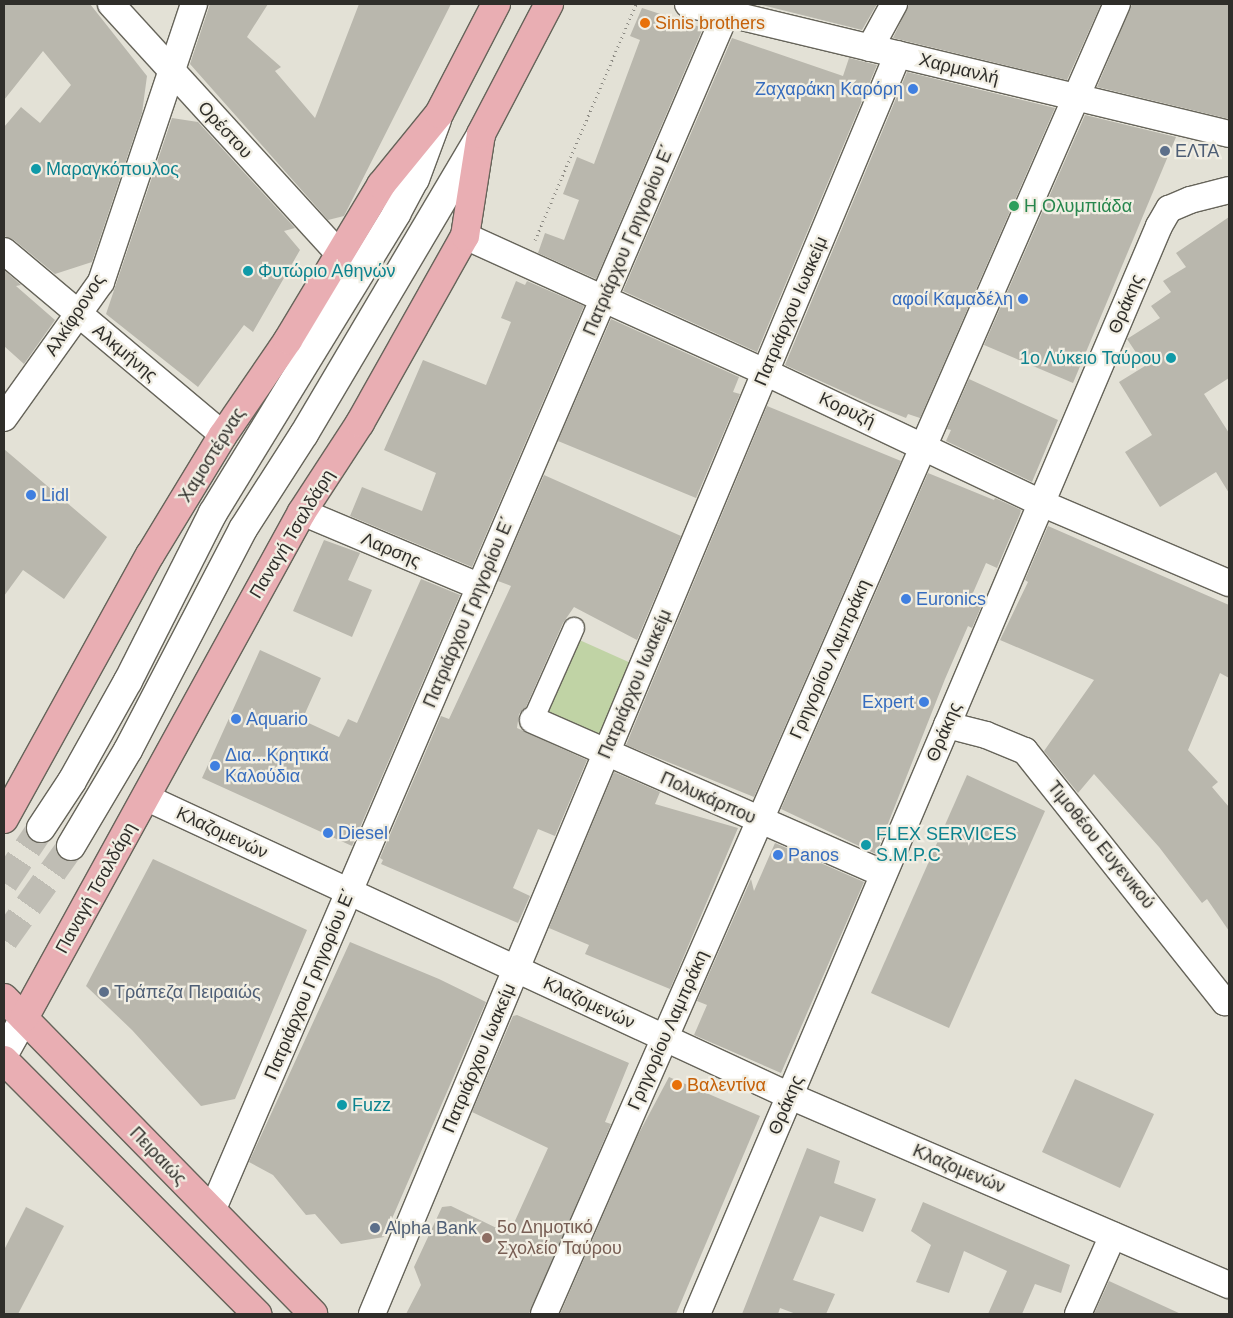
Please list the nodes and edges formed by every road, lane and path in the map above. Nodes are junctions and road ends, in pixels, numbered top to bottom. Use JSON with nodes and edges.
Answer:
{"nodes":[{"id":1,"x":111,"y":4,"type":"edge"},
{"id":2,"x":194,"y":4,"type":"edge"},
{"id":3,"x":496,"y":4,"type":"edge"},
{"id":4,"x":550,"y":4,"type":"edge"},
{"id":5,"x":636,"y":4,"type":"edge"},
{"id":6,"x":688,"y":4,"type":"edge"},
{"id":7,"x":894,"y":4,"type":"edge"},
{"id":8,"x":1117,"y":4,"type":"edge"},
{"id":9,"x":726,"y":13,"type":"junction"},
{"id":10,"x":870,"y":48,"type":"junction"},
{"id":11,"x":898,"y":54,"type":"junction"},
{"id":12,"x":171,"y":72,"type":"junction"},
{"id":13,"x":1076,"y":97,"type":"junction"},
{"id":14,"x":439,"y":114,"type":"junction"},
{"id":15,"x":482,"y":134,"type":"junction"},
{"id":16,"x":1229,"y":134,"type":"edge"},
{"id":17,"x":1229,"y":190,"type":"edge"},
{"id":18,"x":464,"y":236,"type":"junction"},
{"id":19,"x":4,"y":251,"type":"edge"},
{"id":20,"x":340,"y":255,"type":"junction"},
{"id":21,"x":525,"y":265,"type":"junction"},
{"id":22,"x":603,"y":300,"type":"junction"},
{"id":23,"x":80,"y":314,"type":"junction"},
{"id":24,"x":765,"y":372,"type":"junction"},
{"id":25,"x":4,"y":418,"type":"edge"},
{"id":26,"x":223,"y":435,"type":"junction"},
{"id":27,"x":923,"y":446,"type":"junction"},
{"id":28,"x":1041,"y":503,"type":"junction"},
{"id":29,"x":302,"y":512,"type":"junction"},
{"id":30,"x":1229,"y":583,"type":"edge"},
{"id":31,"x":480,"y":587,"type":"junction"},
{"id":32,"x":574,"y":628,"type":"dead end"},
{"id":33,"x":533,"y":720,"type":"joint"},
{"id":34,"x":947,"y":726,"type":"junction"},
{"id":35,"x":606,"y":753,"type":"junction"},
{"id":36,"x":146,"y":797,"type":"junction"},
{"id":37,"x":5,"y":814,"type":"edge"},
{"id":38,"x":759,"y":821,"type":"junction"},
{"id":39,"x":41,"y":828,"type":"tunnel mouth"},
{"id":40,"x":71,"y":846,"type":"tunnel mouth"},
{"id":41,"x":883,"y":874,"type":"junction"},
{"id":42,"x":349,"y":892,"type":"junction"},
{"id":43,"x":516,"y":969,"type":"junction"},
{"id":44,"x":4,"y":998,"type":"edge"},
{"id":45,"x":1229,"y":1002,"type":"edge"},
{"id":46,"x":24,"y":1018,"type":"junction"},
{"id":47,"x":664,"y":1038,"type":"junction"},
{"id":48,"x":4,"y":1054,"type":"edge"},
{"id":49,"x":4,"y":1060,"type":"edge"},
{"id":50,"x":790,"y":1096,"type":"junction"},
{"id":51,"x":212,"y":1211,"type":"junction"},
{"id":52,"x":1113,"y":1235,"type":"junction"},
{"id":53,"x":1229,"y":1285,"type":"edge"},
{"id":54,"x":257,"y":1314,"type":"edge"},
{"id":55,"x":312,"y":1314,"type":"edge"},
{"id":56,"x":372,"y":1314,"type":"edge"},
{"id":57,"x":544,"y":1314,"type":"edge"},
{"id":58,"x":697,"y":1314,"type":"edge"},
{"id":59,"x":1078,"y":1314,"type":"edge"}],
"edges":[{"from":1,"to":12,"type":"street","name":"Ορέστου"},
{"from":2,"to":12,"type":"street","name":"Αλκίφρονος"},
{"from":3,"to":14,"type":"main road","name":"Χαμοστέρνας"},
{"from":4,"to":15,"type":"main road","name":"Παναγή Τσαλδάρη"},
{"from":5,"to":21,"type":"path"},
{"from":6,"to":9,"type":"street","name":"Χαρμανλή"},
{"from":7,"to":10,"type":"street"},
{"from":8,"to":13,"type":"street","name":"Γρηγορίου Λαμπράκη"},
{"from":9,"to":10,"type":"street","name":"Χαρμανλή"},
{"from":9,"to":22,"type":"street","name":"Πατριάρχου Γρηγορίου Ε΄"},
{"from":10,"to":11,"type":"street","name":"Χαρμανλή"},
{"from":11,"to":13,"type":"street","name":"Χαρμανλή"},
{"from":11,"to":24,"type":"street","name":"Πατριάρχου Ιωακείμ"},
{"from":12,"to":20,"type":"street","name":"Ορέστου"},
{"from":12,"to":23,"type":"street","name":"Αλκίφρονος"},
{"from":13,"to":16,"type":"street","name":"Χαρμανλή"},
{"from":13,"to":27,"type":"street","name":"Γρηγορίου Λαμπράκη"},
{"from":14,"to":20,"type":"main road","name":"Χαμοστέρνας"},
{"from":14,"to":39,"type":"main road"},
{"from":15,"to":18,"type":"main road","name":"Παναγή Τσαλδάρη"},
{"from":15,"to":40,"type":"main road"},
{"from":17,"to":28,"type":"street","name":"Θράκης"},
{"from":18,"to":21,"type":"street","name":"Κορυζή"},
{"from":18,"to":29,"type":"main road","name":"Παναγή Τσαλδάρη"},
{"from":19,"to":23,"type":"street","name":"Αλκμήνης"},
{"from":20,"to":26,"type":"main road","name":"Χαμοστέρνας"},
{"from":21,"to":22,"type":"street","name":"Κορυζή"},
{"from":22,"to":24,"type":"street","name":"Κορυζή"},
{"from":22,"to":31,"type":"street","name":"Πατριάρχου Γρηγορίου Ε΄"},
{"from":23,"to":25,"type":"street","name":"Αλκίφρονος"},
{"from":23,"to":26,"type":"street","name":"Αλκμήνης"},
{"from":24,"to":27,"type":"street","name":"Κορυζή"},
{"from":24,"to":35,"type":"street","name":"Πατριάρχου Ιωακείμ"},
{"from":26,"to":37,"type":"main road","name":"Χαμοστέρνας"},
{"from":27,"to":28,"type":"street","name":"Κορυζή"},
{"from":27,"to":38,"type":"street","name":"Γρηγορίου Λαμπράκη"},
{"from":28,"to":30,"type":"street","name":"Κορυζή"},
{"from":28,"to":34,"type":"street","name":"Θράκης"},
{"from":29,"to":31,"type":"street","name":"Λαρσης"},
{"from":29,"to":36,"type":"main road","name":"Παναγή Τσαλδάρη"},
{"from":31,"to":42,"type":"street","name":"Πατριάρχου Γρηγορίου Ε΄"},
{"from":32,"to":33,"type":"street"},
{"from":33,"to":35,"type":"street","name":"Πολυκάρπου"},
{"from":34,"to":41,"type":"street","name":"Θράκης"},
{"from":34,"to":45,"type":"street","name":"Τιμοθέου Ευγενικού"},
{"from":35,"to":38,"type":"street","name":"Πολυκάρπου"},
{"from":35,"to":43,"type":"street","name":"Πατριάρχου Ιωακείμ"},
{"from":36,"to":42,"type":"street","name":"Κλαζομενών"},
{"from":36,"to":46,"type":"main road","name":"Παναγή Τσαλδάρη"},
{"from":38,"to":41,"type":"street","name":"Πολυκάρπου"},
{"from":38,"to":47,"type":"street","name":"Γρηγορίου Λαμπράκη"},
{"from":41,"to":50,"type":"street","name":"Θράκης"},
{"from":42,"to":43,"type":"street","name":"Κλαζομενών"},
{"from":42,"to":51,"type":"street","name":"Πατριάρχου Γρηγορίου Ε΄"},
{"from":43,"to":47,"type":"street","name":"Κλαζομενών"},
{"from":43,"to":56,"type":"street","name":"Πατριάρχου Ιωακείμ"},
{"from":44,"to":46,"type":"main road","name":"Πειραιώς"},
{"from":46,"to":48,"type":"main road","name":"Παναγή Τσαλδάρη"},
{"from":46,"to":51,"type":"main road","name":"Πειραιώς"},
{"from":47,"to":50,"type":"street","name":"Κλαζομενών"},
{"from":47,"to":57,"type":"street","name":"Γρηγορίου Λαμπράκη"},
{"from":49,"to":54,"type":"main road"},
{"from":50,"to":52,"type":"street","name":"Κλαζομενών"},
{"from":50,"to":58,"type":"street","name":"Θράκης"},
{"from":51,"to":55,"type":"main road","name":"Πειραιώς"},
{"from":52,"to":53,"type":"street","name":"Κλαζομενών"},
{"from":52,"to":59,"type":"street"}]}
